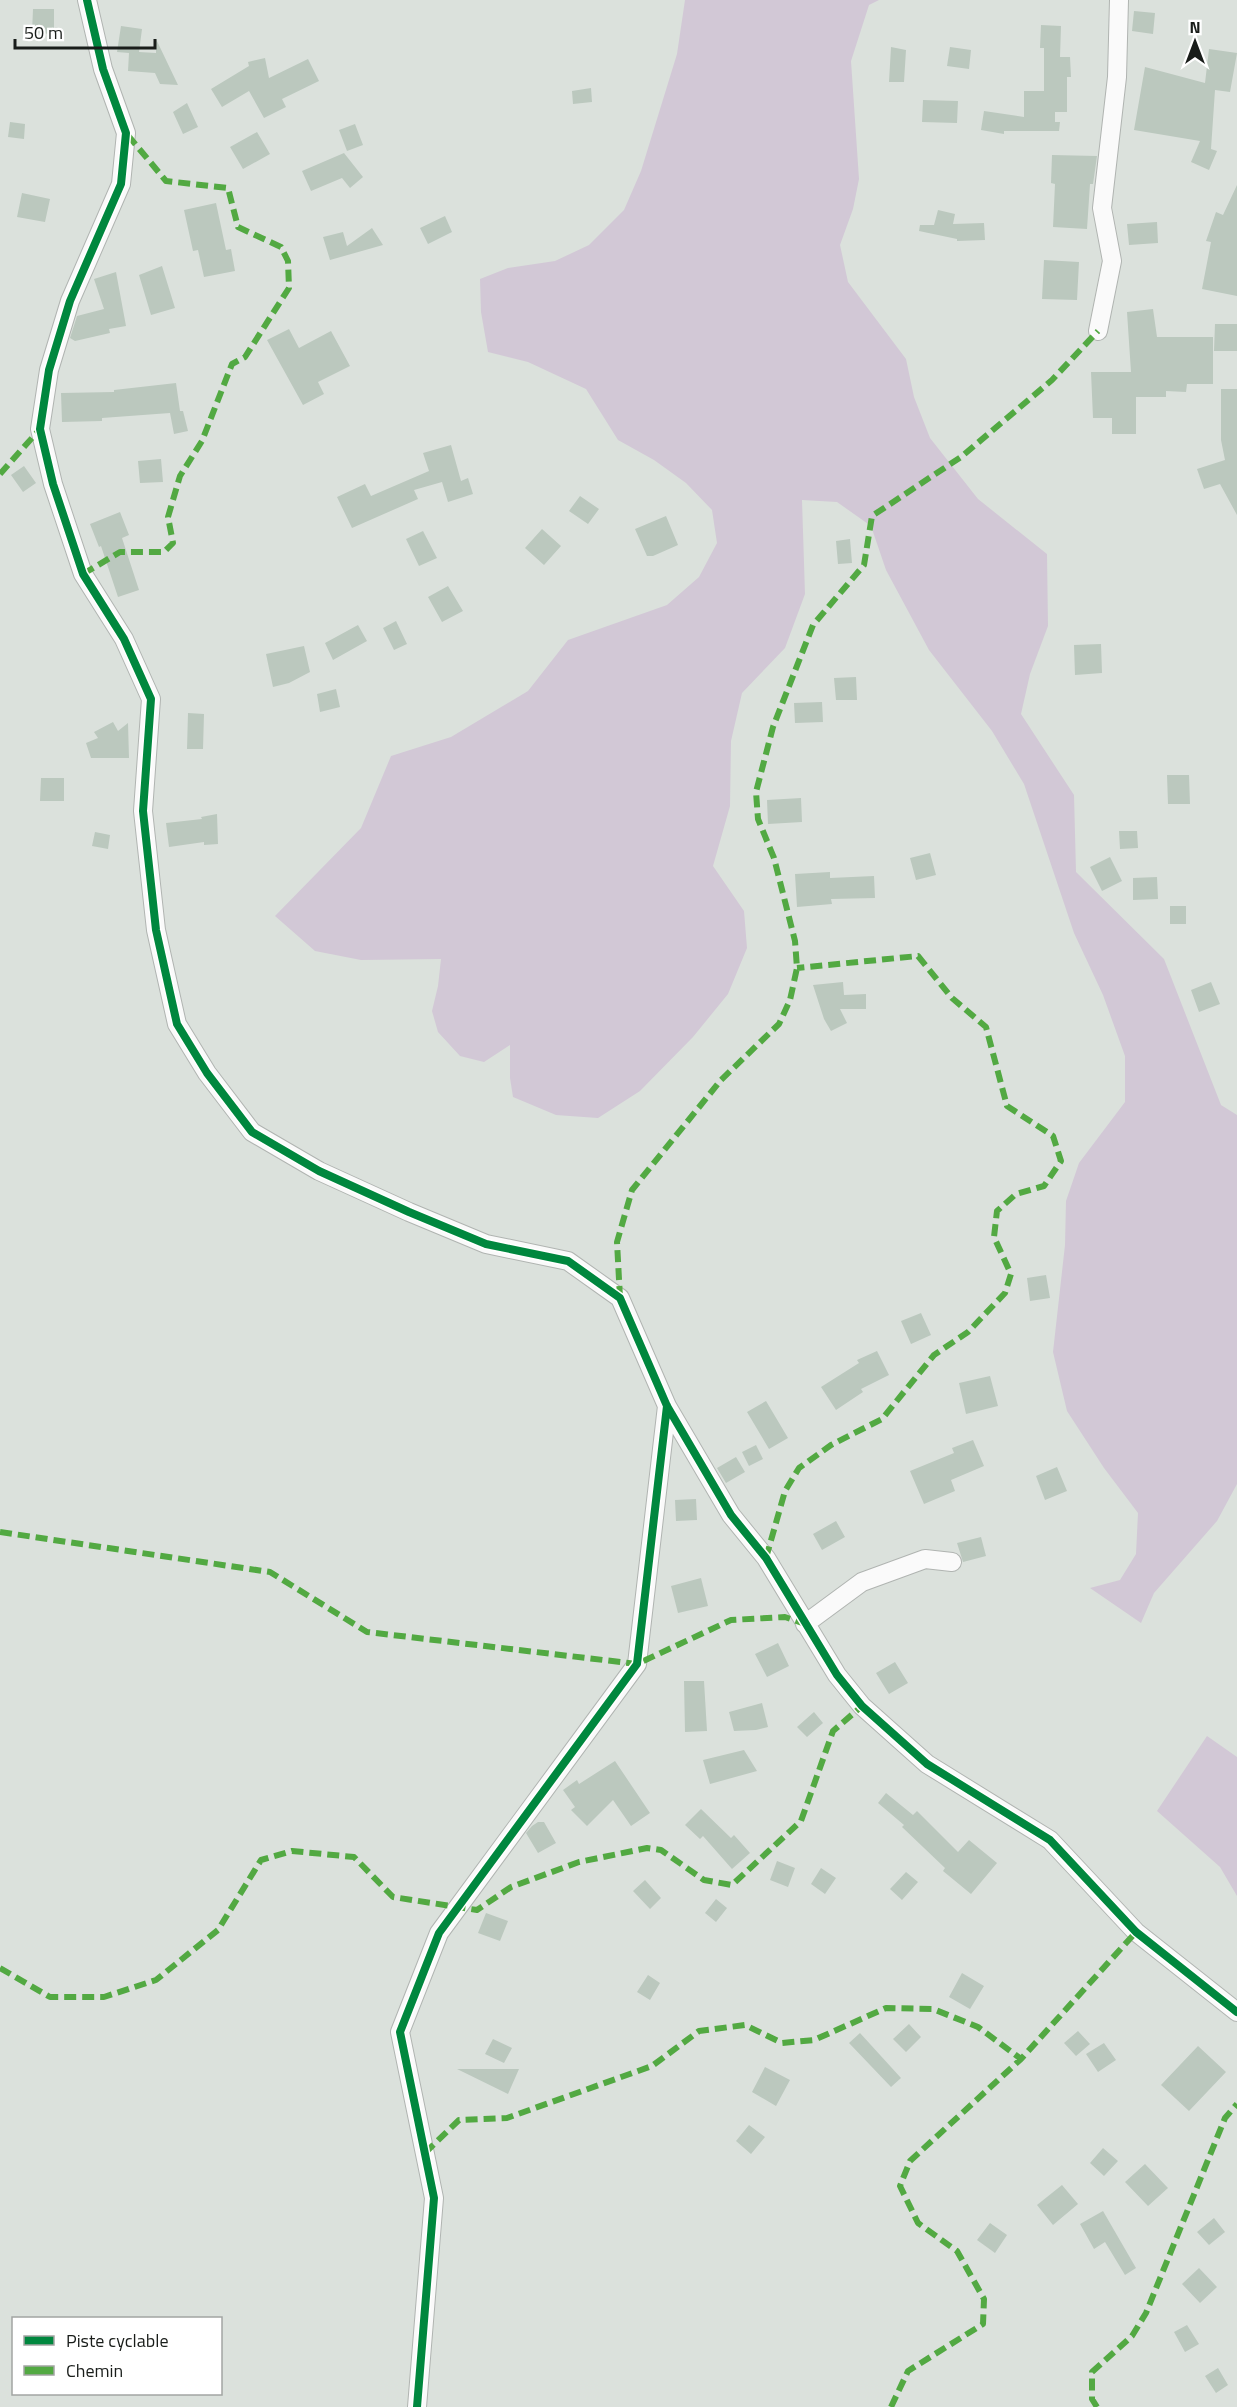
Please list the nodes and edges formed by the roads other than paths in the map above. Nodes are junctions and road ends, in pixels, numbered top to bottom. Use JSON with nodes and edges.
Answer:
{"nodes":[{"id":1,"x":87,"y":0,"type":"edge"},
{"id":2,"x":1119,"y":0,"type":"edge"},
{"id":3,"x":1098,"y":331,"type":"dead end"},
{"id":4,"x":667,"y":1406,"type":"junction"},
{"id":5,"x":952,"y":1562,"type":"dead end"},
{"id":6,"x":806,"y":1624,"type":"junction"},
{"id":7,"x":1237,"y":2012,"type":"edge"},
{"id":8,"x":417,"y":2407,"type":"edge"}],
"edges":[{"from":1,"to":4,"type":"street"},
{"from":2,"to":3,"type":"street"},
{"from":4,"to":6,"type":"street"},
{"from":4,"to":8,"type":"street"},
{"from":5,"to":6,"type":"street"},
{"from":6,"to":7,"type":"street"}]}
